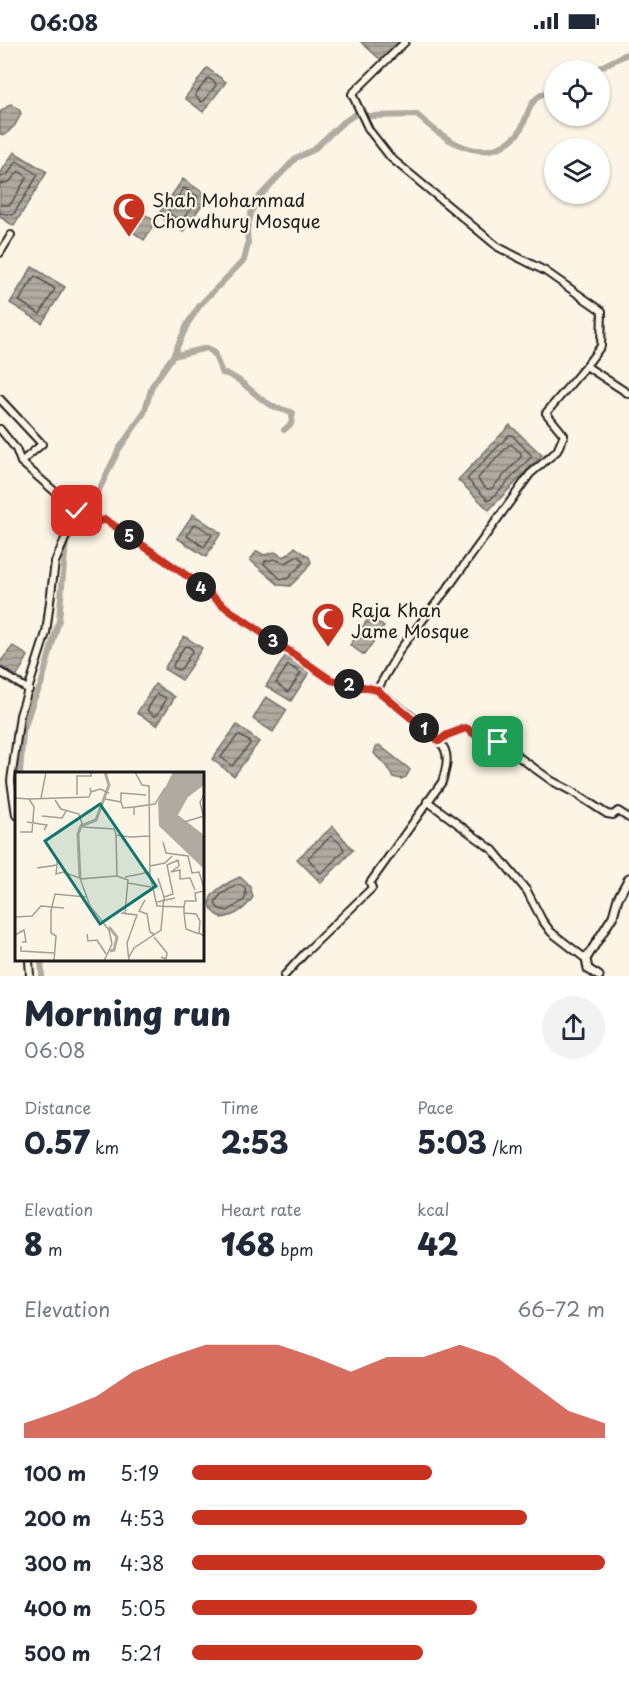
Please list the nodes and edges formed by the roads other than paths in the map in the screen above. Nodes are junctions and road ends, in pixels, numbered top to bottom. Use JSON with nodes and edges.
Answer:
{"nodes":[{"id":1,"x":405,"y":42,"type":"edge"},
{"id":2,"x":11,"y":235,"type":"dead end"},
{"id":3,"x":0,"y":253,"type":"edge"},
{"id":4,"x":586,"y":366,"type":"junction"},
{"id":5,"x":629,"y":394,"type":"edge"},
{"id":6,"x":0,"y":399,"type":"edge"},
{"id":7,"x":0,"y":429,"type":"edge"},
{"id":8,"x":21,"y":462,"type":"junction"},
{"id":9,"x":76,"y":516,"type":"junction"},
{"id":10,"x":0,"y":672,"type":"edge"},
{"id":11,"x":29,"y":690,"type":"junction"},
{"id":12,"x":377,"y":690,"type":"junction"},
{"id":13,"x":439,"y":741,"type":"junction"},
{"id":14,"x":427,"y":801,"type":"junction"},
{"id":15,"x":15,"y":808,"type":"edge"},
{"id":16,"x":629,"y":818,"type":"edge"},
{"id":17,"x":629,"y":878,"type":"edge"},
{"id":18,"x":586,"y":959,"type":"junction"},
{"id":19,"x":29,"y":961,"type":"edge"},
{"id":20,"x":30,"y":976,"type":"edge"},
{"id":21,"x":284,"y":976,"type":"edge"},
{"id":22,"x":599,"y":976,"type":"edge"}],
"edges":[{"from":1,"to":4,"type":"street"},
{"from":2,"to":3,"type":"street"},
{"from":4,"to":5,"type":"street"},
{"from":4,"to":12,"type":"street"},
{"from":6,"to":8,"type":"street"},
{"from":7,"to":8,"type":"street"},
{"from":8,"to":9,"type":"street"},
{"from":9,"to":11,"type":"street"},
{"from":9,"to":12,"type":"street"},
{"from":10,"to":11,"type":"street"},
{"from":11,"to":15,"type":"street"},
{"from":12,"to":13,"type":"street"},
{"from":13,"to":14,"type":"street"},
{"from":13,"to":16,"type":"street"},
{"from":14,"to":18,"type":"street"},
{"from":14,"to":21,"type":"street"},
{"from":17,"to":18,"type":"street"},
{"from":18,"to":22,"type":"street"},
{"from":19,"to":20,"type":"street"}]}
